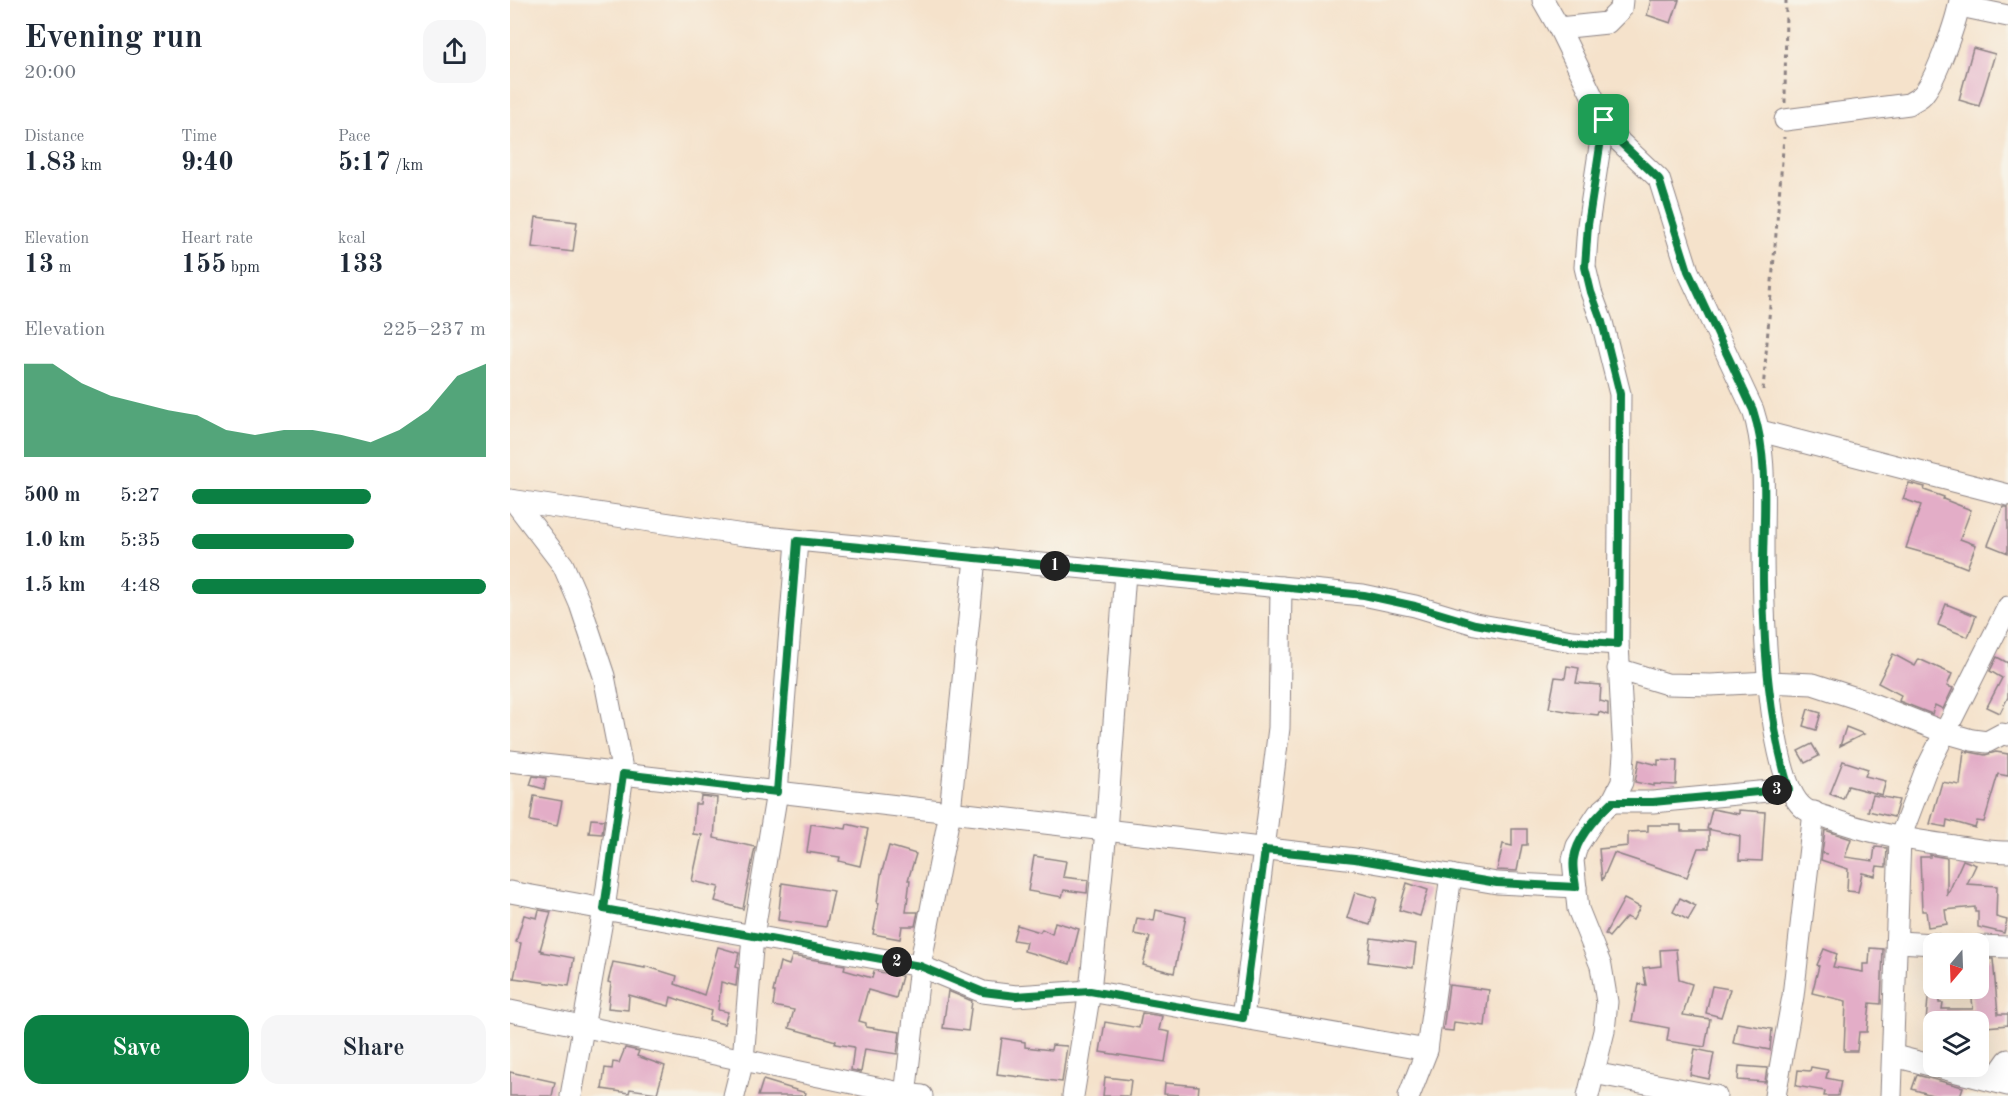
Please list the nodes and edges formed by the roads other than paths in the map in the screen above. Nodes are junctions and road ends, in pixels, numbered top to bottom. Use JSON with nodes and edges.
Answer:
{"nodes":[{"id":1,"x":1543,"y":0,"type":"edge"},
{"id":2,"x":1622,"y":0,"type":"edge"},
{"id":3,"x":1960,"y":3,"type":"edge"},
{"id":4,"x":2008,"y":16,"type":"edge"},
{"id":5,"x":1559,"y":28,"type":"junction"},
{"id":6,"x":1604,"y":120,"type":"junction"},
{"id":7,"x":1785,"y":120,"type":"road end"},
{"id":8,"x":1760,"y":431,"type":"junction"},
{"id":9,"x":2008,"y":495,"type":"edge"},
{"id":10,"x":512,"y":500,"type":"edge"},
{"id":11,"x":797,"y":541,"type":"junction"},
{"id":12,"x":975,"y":558,"type":"junction"},
{"id":13,"x":1125,"y":573,"type":"junction"},
{"id":14,"x":1281,"y":587,"type":"junction"},
{"id":15,"x":2008,"y":607,"type":"edge"},
{"id":16,"x":1618,"y":644,"type":"junction"},
{"id":17,"x":1618,"y":669,"type":"junction"},
{"id":18,"x":1768,"y":682,"type":"junction"},
{"id":19,"x":1944,"y":732,"type":"junction"},
{"id":20,"x":2008,"y":735,"type":"edge"},
{"id":21,"x":510,"y":761,"type":"edge"},
{"id":22,"x":623,"y":774,"type":"junction"},
{"id":23,"x":1789,"y":789,"type":"junction"},
{"id":24,"x":777,"y":792,"type":"junction"},
{"id":25,"x":1612,"y":802,"type":"junction"},
{"id":26,"x":950,"y":812,"type":"junction"},
{"id":27,"x":1814,"y":812,"type":"junction"},
{"id":28,"x":1106,"y":831,"type":"junction"},
{"id":29,"x":1900,"y":838,"type":"junction"},
{"id":30,"x":1265,"y":850,"type":"junction"},
{"id":31,"x":2008,"y":852,"type":"edge"},
{"id":32,"x":1451,"y":875,"type":"junction"},
{"id":33,"x":1576,"y":887,"type":"junction"},
{"id":34,"x":510,"y":892,"type":"edge"},
{"id":35,"x":604,"y":909,"type":"junction"},
{"id":36,"x":753,"y":936,"type":"junction"},
{"id":37,"x":1898,"y":942,"type":"junction"},
{"id":38,"x":1923,"y":943,"type":"edge"},
{"id":39,"x":1989,"y":946,"type":"edge"},
{"id":40,"x":2008,"y":947,"type":"edge"},
{"id":41,"x":920,"y":966,"type":"junction"},
{"id":42,"x":1090,"y":991,"type":"junction"},
{"id":43,"x":510,"y":1011,"type":"edge"},
{"id":44,"x":1243,"y":1018,"type":"junction"},
{"id":45,"x":584,"y":1026,"type":"junction"},
{"id":46,"x":1427,"y":1050,"type":"junction"},
{"id":47,"x":1894,"y":1056,"type":"junction"},
{"id":48,"x":2008,"y":1059,"type":"edge"},
{"id":49,"x":743,"y":1060,"type":"junction"},
{"id":50,"x":1923,"y":1063,"type":"edge"},
{"id":51,"x":1593,"y":1073,"type":"junction"},
{"id":52,"x":1977,"y":1077,"type":"edge"},
{"id":53,"x":2000,"y":1083,"type":"edge"},
{"id":54,"x":911,"y":1095,"type":"edge"},
{"id":55,"x":571,"y":1096,"type":"edge"},
{"id":56,"x":734,"y":1096,"type":"edge"},
{"id":57,"x":1073,"y":1096,"type":"edge"},
{"id":58,"x":1409,"y":1096,"type":"edge"},
{"id":59,"x":1588,"y":1096,"type":"edge"},
{"id":60,"x":1716,"y":1096,"type":"edge"},
{"id":61,"x":1775,"y":1096,"type":"edge"},
{"id":62,"x":1891,"y":1096,"type":"edge"}],
"edges":[{"from":1,"to":5,"type":"street"},
{"from":2,"to":5,"type":"street"},
{"from":3,"to":4,"type":"street"},
{"from":3,"to":7,"type":"street"},
{"from":5,"to":6,"type":"street"},
{"from":6,"to":8,"type":"street"},
{"from":6,"to":16,"type":"street"},
{"from":8,"to":9,"type":"street"},
{"from":8,"to":18,"type":"street"},
{"from":10,"to":11,"type":"street"},
{"from":10,"to":22,"type":"street"},
{"from":11,"to":12,"type":"street"},
{"from":11,"to":24,"type":"street"},
{"from":12,"to":13,"type":"street"},
{"from":12,"to":26,"type":"street"},
{"from":13,"to":14,"type":"street"},
{"from":13,"to":28,"type":"street"},
{"from":14,"to":16,"type":"street"},
{"from":14,"to":30,"type":"street"},
{"from":15,"to":19,"type":"street"},
{"from":16,"to":17,"type":"street"},
{"from":17,"to":18,"type":"street"},
{"from":17,"to":25,"type":"street"},
{"from":18,"to":19,"type":"street"},
{"from":18,"to":23,"type":"street"},
{"from":19,"to":20,"type":"street"},
{"from":19,"to":29,"type":"street"},
{"from":21,"to":22,"type":"street"},
{"from":22,"to":24,"type":"street"},
{"from":22,"to":35,"type":"street"},
{"from":23,"to":25,"type":"street"},
{"from":23,"to":27,"type":"street"},
{"from":24,"to":26,"type":"street"},
{"from":24,"to":36,"type":"street"},
{"from":25,"to":33,"type":"street"},
{"from":26,"to":28,"type":"street"},
{"from":26,"to":41,"type":"street"},
{"from":27,"to":29,"type":"street"},
{"from":27,"to":61,"type":"street"},
{"from":28,"to":30,"type":"street"},
{"from":28,"to":42,"type":"street"},
{"from":29,"to":31,"type":"street"},
{"from":29,"to":37,"type":"street"},
{"from":30,"to":32,"type":"street"},
{"from":30,"to":44,"type":"street"},
{"from":32,"to":33,"type":"street"},
{"from":32,"to":46,"type":"street"},
{"from":33,"to":51,"type":"street"},
{"from":34,"to":35,"type":"street"},
{"from":35,"to":36,"type":"street"},
{"from":35,"to":45,"type":"street"},
{"from":36,"to":41,"type":"street"},
{"from":36,"to":49,"type":"street"},
{"from":37,"to":38,"type":"street"},
{"from":37,"to":47,"type":"street"},
{"from":39,"to":40,"type":"street"},
{"from":41,"to":42,"type":"street"},
{"from":41,"to":54,"type":"street"},
{"from":42,"to":44,"type":"street"},
{"from":42,"to":57,"type":"street"},
{"from":43,"to":45,"type":"street"},
{"from":44,"to":46,"type":"street"},
{"from":45,"to":49,"type":"street"},
{"from":45,"to":55,"type":"street"},
{"from":46,"to":58,"type":"street"},
{"from":47,"to":50,"type":"street"},
{"from":47,"to":62,"type":"street"},
{"from":48,"to":53,"type":"street"},
{"from":49,"to":54,"type":"street"},
{"from":49,"to":56,"type":"street"},
{"from":51,"to":59,"type":"street"},
{"from":51,"to":60,"type":"street"},
{"from":52,"to":53,"type":"street"}]}
